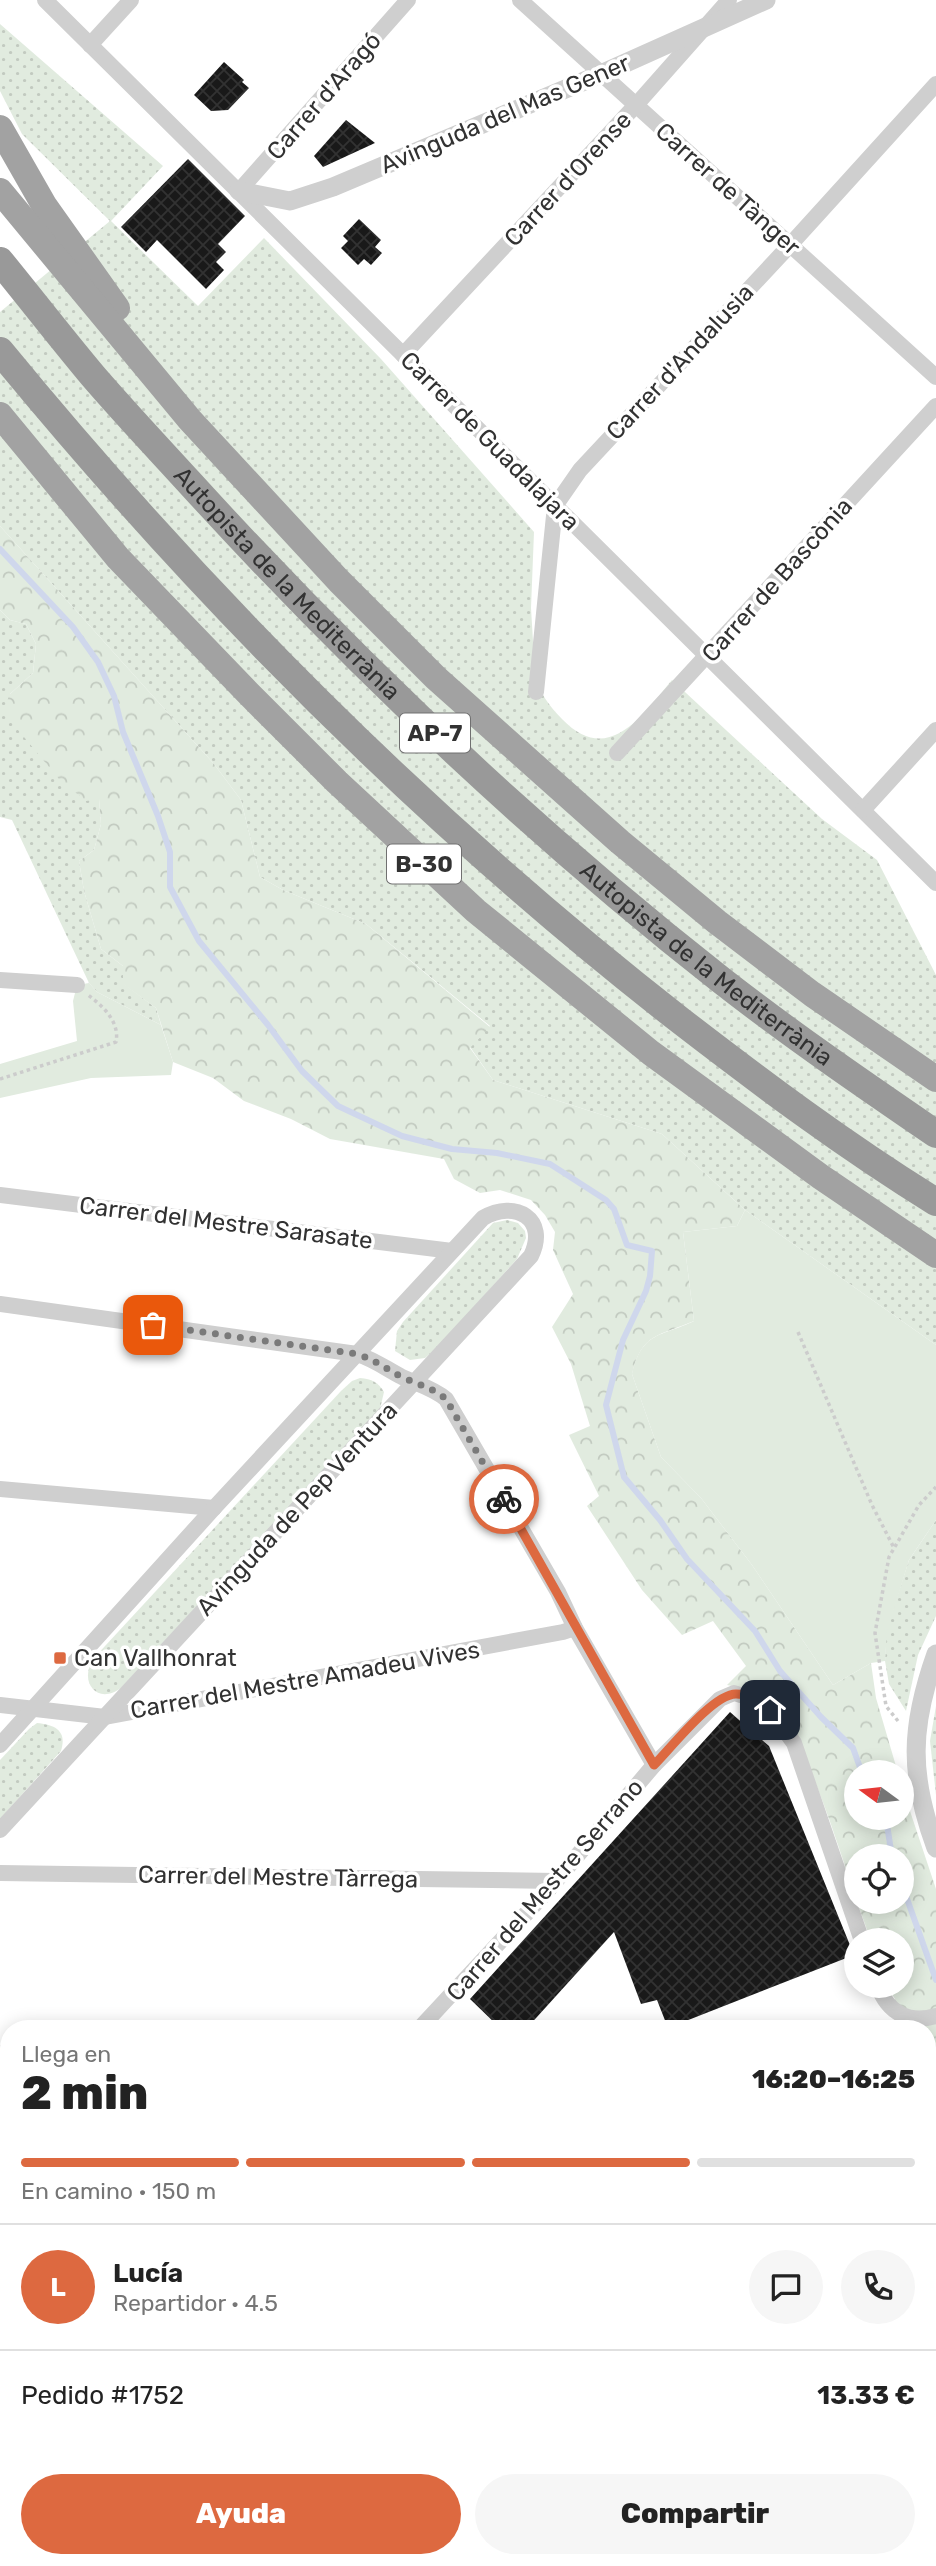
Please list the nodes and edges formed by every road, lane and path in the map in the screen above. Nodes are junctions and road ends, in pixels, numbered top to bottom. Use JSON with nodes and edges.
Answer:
{"nodes":[{"id":1,"x":45,"y":0,"type":"edge"},
{"id":2,"x":131,"y":0,"type":"edge"},
{"id":3,"x":408,"y":0,"type":"edge"},
{"id":4,"x":520,"y":0,"type":"edge"},
{"id":5,"x":729,"y":0,"type":"edge"},
{"id":6,"x":766,"y":0,"type":"edge"},
{"id":7,"x":706,"y":26,"type":"junction"},
{"id":8,"x":90,"y":45,"type":"junction"},
{"id":9,"x":601,"y":74,"type":"junction"},
{"id":10,"x":936,"y":83,"type":"edge"},
{"id":11,"x":636,"y":106,"type":"junction"},
{"id":12,"x":0,"y":128,"type":"edge"},
{"id":13,"x":0,"y":191,"type":"edge"},
{"id":14,"x":239,"y":191,"type":"junction"},
{"id":15,"x":790,"y":245,"type":"junction"},
{"id":16,"x":0,"y":261,"type":"edge"},
{"id":17,"x":0,"y":351,"type":"edge"},
{"id":18,"x":403,"y":355,"type":"junction"},
{"id":19,"x":936,"y":377,"type":"edge"},
{"id":20,"x":936,"y":405,"type":"edge"},
{"id":21,"x":0,"y":415,"type":"edge"},
{"id":22,"x":0,"y":444,"type":"edge"},
{"id":23,"x":261,"y":495,"type":"junction"},
{"id":24,"x":555,"y":506,"type":"junction"},
{"id":25,"x":118,"y":558,"type":"junction"},
{"id":26,"x":708,"y":657,"type":"junction"},
{"id":27,"x":536,"y":692,"type":"dead end"},
{"id":28,"x":936,"y":730,"type":"edge"},
{"id":29,"x":617,"y":753,"type":"dead end"},
{"id":30,"x":863,"y":810,"type":"junction"},
{"id":31,"x":936,"y":883,"type":"edge"},
{"id":32,"x":0,"y":980,"type":"edge"},
{"id":33,"x":77,"y":985,"type":"joint"},
{"id":34,"x":0,"y":1079,"type":"edge"},
{"id":35,"x":936,"y":1079,"type":"edge"},
{"id":36,"x":936,"y":1133,"type":"edge"},
{"id":37,"x":0,"y":1195,"type":"edge"},
{"id":38,"x":936,"y":1202,"type":"edge"},
{"id":39,"x":452,"y":1251,"type":"junction"},
{"id":40,"x":936,"y":1255,"type":"edge"},
{"id":41,"x":0,"y":1304,"type":"edge"},
{"id":42,"x":798,"y":1332,"type":"dead end"},
{"id":43,"x":357,"y":1354,"type":"junction"},
{"id":44,"x":415,"y":1382,"type":"junction"},
{"id":45,"x":936,"y":1487,"type":"edge"},
{"id":46,"x":0,"y":1489,"type":"edge"},
{"id":47,"x":214,"y":1508,"type":"junction"},
{"id":48,"x":894,"y":1548,"type":"junction"},
{"id":49,"x":575,"y":1628,"type":"junction"},
{"id":50,"x":936,"y":1654,"type":"edge"},
{"id":51,"x":0,"y":1705,"type":"edge"},
{"id":52,"x":34,"y":1708,"type":"junction"},
{"id":53,"x":105,"y":1717,"type":"junction"},
{"id":54,"x":915,"y":1742,"type":"junction"},
{"id":55,"x":0,"y":1745,"type":"edge"},
{"id":56,"x":654,"y":1765,"type":"junction"},
{"id":57,"x":0,"y":1830,"type":"edge"},
{"id":58,"x":936,"y":1848,"type":"edge"},
{"id":59,"x":0,"y":1873,"type":"edge"},
{"id":60,"x":556,"y":1881,"type":"junction"},
{"id":61,"x":858,"y":1928,"type":"edge"},
{"id":62,"x":882,"y":1998,"type":"edge"},
{"id":63,"x":931,"y":2017,"type":"edge"},
{"id":64,"x":427,"y":2020,"type":"edge"}],
"edges":[{"from":1,"to":8,"type":"street","name":"Carrer de Guadalajara"},
{"from":2,"to":8,"type":"street"},
{"from":3,"to":14,"type":"street","name":"Carrer d'Aragó"},
{"from":4,"to":9,"type":"street","name":"Carrer de Tànger"},
{"from":5,"to":7,"type":"street","name":"Carrer d'Orense"},
{"from":6,"to":7,"type":"street","name":"Avinguda del Mas Gener"},
{"from":7,"to":9,"type":"street","name":"Avinguda del Mas Gener"},
{"from":7,"to":11,"type":"street","name":"Carrer d'Orense"},
{"from":8,"to":14,"type":"street","name":"Carrer de Guadalajara"},
{"from":9,"to":11,"type":"street","name":"Carrer de Tànger"},
{"from":9,"to":14,"type":"street","name":"Avinguda del Mas Gener"},
{"from":10,"to":15,"type":"street","name":"Carrer d'Andalusia"},
{"from":11,"to":15,"type":"street","name":"Carrer de Tànger"},
{"from":11,"to":18,"type":"street","name":"Carrer d'Orense"},
{"from":12,"to":23,"type":"highway"},
{"from":13,"to":23,"type":"highway"},
{"from":14,"to":18,"type":"street","name":"Carrer de Guadalajara"},
{"from":15,"to":19,"type":"street","name":"Carrer de Tànger"},
{"from":15,"to":24,"type":"street","name":"Carrer d'Andalusia"},
{"from":16,"to":36,"type":"highway","name":"Autopista de la Mediterrània","number":"AP-7"},
{"from":17,"to":38,"type":"highway","number":"AP-7"},
{"from":18,"to":24,"type":"street","name":"Carrer de Guadalajara"},
{"from":20,"to":26,"type":"street","name":"Carrer de Bascònia"},
{"from":21,"to":25,"type":"highway","number":"B-30"},
{"from":22,"to":25,"type":"highway"},
{"from":23,"to":35,"type":"highway"},
{"from":24,"to":26,"type":"street","name":"Carrer de Guadalajara"},
{"from":24,"to":27,"type":"street","name":"Carrer d'Andalusia"},
{"from":25,"to":40,"type":"highway","number":"B-30"},
{"from":26,"to":29,"type":"street","name":"Carrer de Bascònia"},
{"from":26,"to":30,"type":"street","name":"Carrer de Guadalajara"},
{"from":28,"to":30,"type":"street"},
{"from":30,"to":31,"type":"street","name":"Carrer de Guadalajara"},
{"from":32,"to":33,"type":"street"},
{"from":33,"to":34,"type":"path"},
{"from":37,"to":39,"type":"street","name":"Carrer del Mestre Sarasate"},
{"from":39,"to":43,"type":"street","name":"Avinguda de Pep Ventura"},
{"from":39,"to":44,"type":"street","name":"Avinguda de Pep Ventura"},
{"from":41,"to":43,"type":"street"},
{"from":42,"to":48,"type":"path"},
{"from":43,"to":44,"type":"street"},
{"from":43,"to":47,"type":"street","name":"Avinguda de Pep Ventura"},
{"from":44,"to":49,"type":"street"},
{"from":44,"to":53,"type":"street","name":"Avinguda de Pep Ventura"},
{"from":45,"to":48,"type":"path"},
{"from":46,"to":47,"type":"street"},
{"from":47,"to":52,"type":"street","name":"Avinguda de Pep Ventura"},
{"from":48,"to":54,"type":"path"},
{"from":49,"to":53,"type":"street","name":"Carrer del Mestre Amadeu Vives"},
{"from":49,"to":56,"type":"street"},
{"from":50,"to":54,"type":"street"},
{"from":51,"to":52,"type":"street","name":"Carrer del Mestre Amadeu Vives"},
{"from":52,"to":53,"type":"street","name":"Carrer del Mestre Amadeu Vives"},
{"from":52,"to":55,"type":"street","name":"Avinguda de Pep Ventura"},
{"from":53,"to":57,"type":"street","name":"Avinguda de Pep Ventura"},
{"from":54,"to":58,"type":"street"},
{"from":56,"to":60,"type":"street","name":"Carrer del Mestre Serrano"},
{"from":56,"to":61,"type":"street","name":"Carrer del Mestre Serrano"},
{"from":59,"to":60,"type":"street","name":"Carrer del Mestre Tàrrega"},
{"from":60,"to":64,"type":"street","name":"Carrer del Mestre Serrano"},
{"from":62,"to":63,"type":"street"}]}
